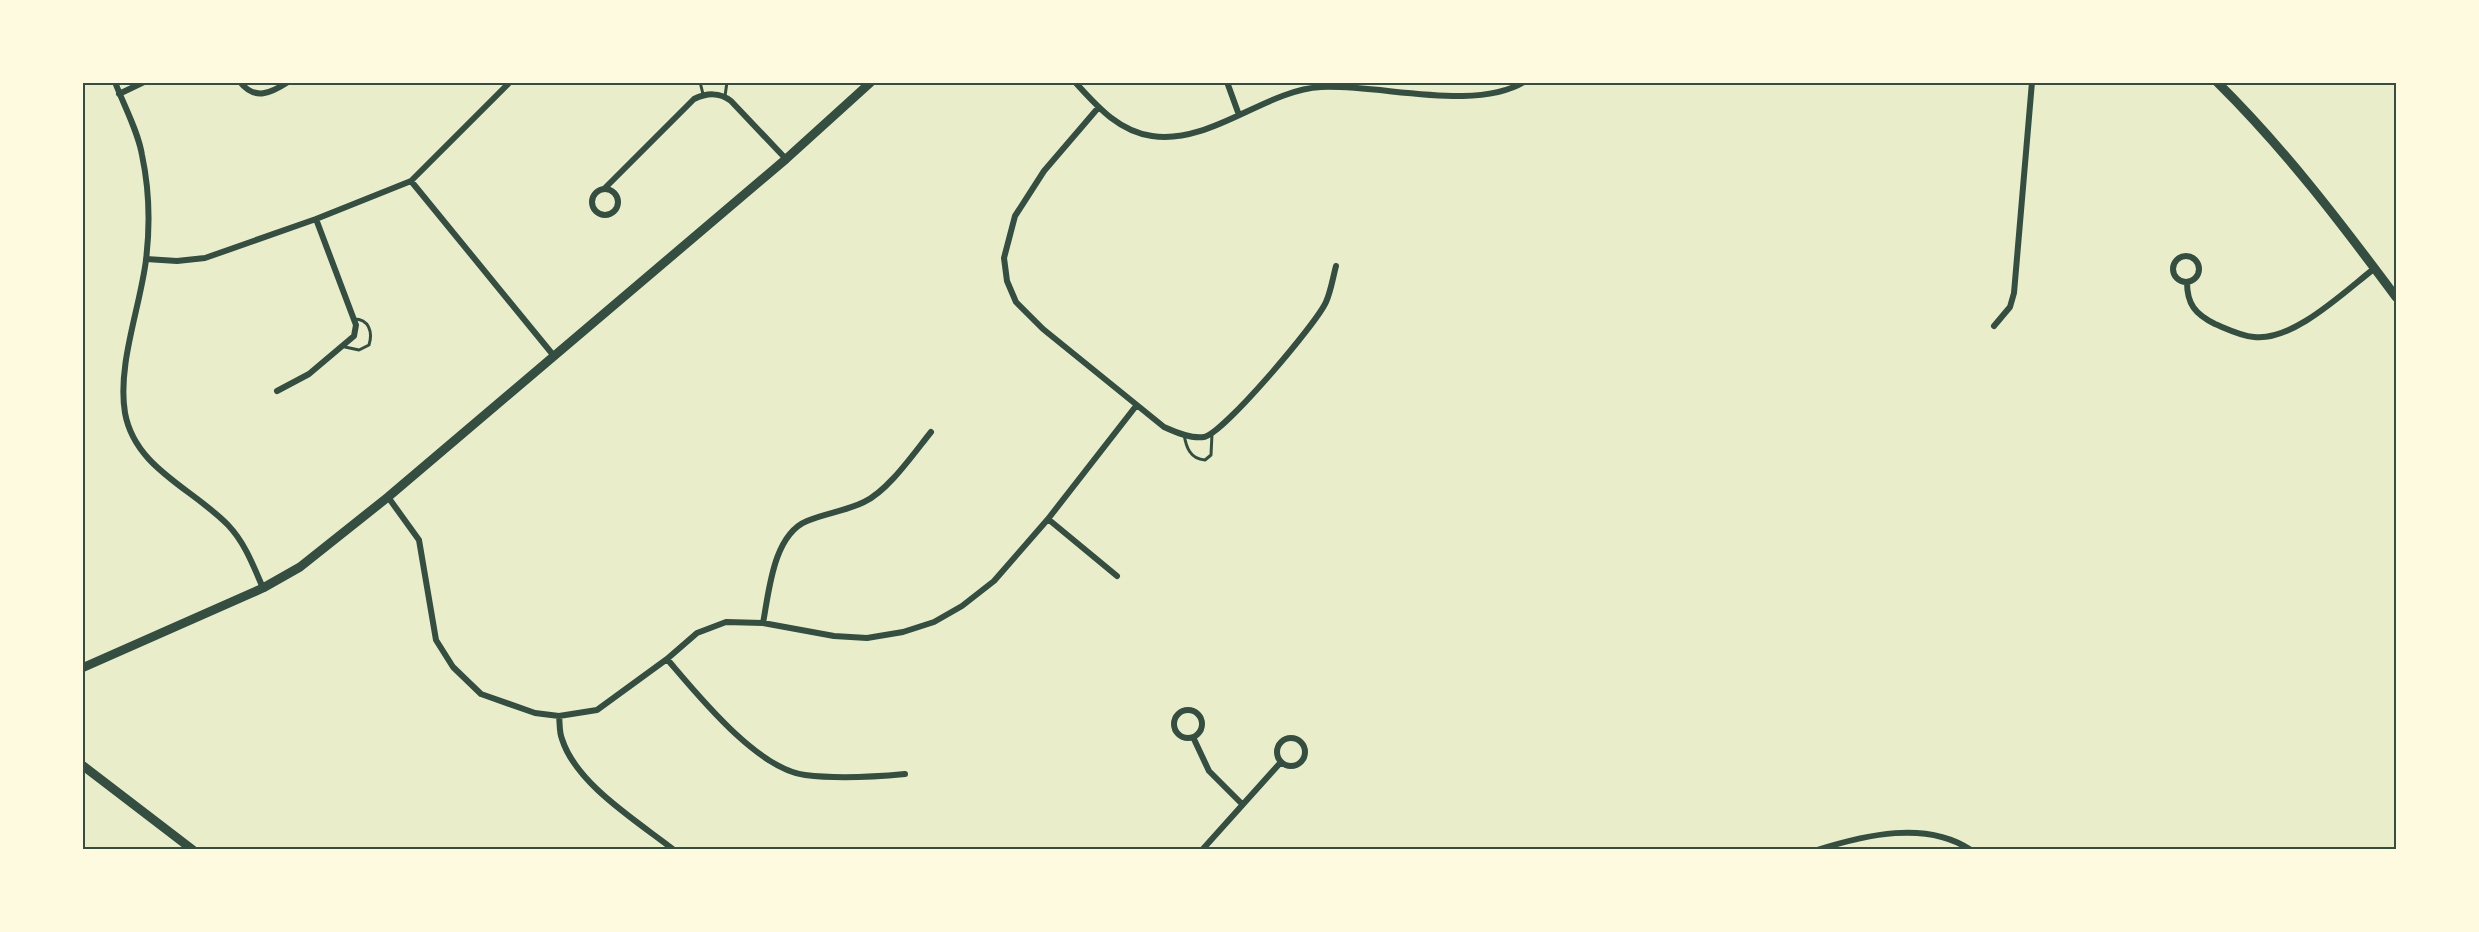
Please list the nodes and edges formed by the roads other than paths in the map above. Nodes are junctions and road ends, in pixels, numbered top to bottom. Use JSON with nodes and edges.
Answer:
{"nodes":[{"id":1,"x":115,"y":82,"type":"edge"},
{"id":2,"x":144,"y":82,"type":"edge"},
{"id":3,"x":240,"y":82,"type":"edge"},
{"id":4,"x":288,"y":82,"type":"edge"},
{"id":5,"x":510,"y":82,"type":"edge"},
{"id":6,"x":700,"y":82,"type":"edge"},
{"id":7,"x":727,"y":82,"type":"edge"},
{"id":8,"x":871,"y":82,"type":"edge"},
{"id":9,"x":1075,"y":82,"type":"edge"},
{"id":10,"x":1227,"y":82,"type":"edge"},
{"id":11,"x":1524,"y":82,"type":"edge"},
{"id":12,"x":2032,"y":82,"type":"edge"},
{"id":13,"x":2221,"y":84,"type":"edge"},
{"id":14,"x":1371,"y":85,"type":"edge"},
{"id":15,"x":120,"y":94,"type":"junction"},
{"id":16,"x":703,"y":94,"type":"junction"},
{"id":17,"x":725,"y":96,"type":"junction"},
{"id":18,"x":1098,"y":108,"type":"junction"},
{"id":19,"x":1239,"y":115,"type":"junction"},
{"id":20,"x":786,"y":159,"type":"junction"},
{"id":21,"x":411,"y":181,"type":"junction"},
{"id":22,"x":605,"y":188,"type":"junction"},
{"id":23,"x":316,"y":219,"type":"junction"},
{"id":24,"x":146,"y":259,"type":"junction"},
{"id":25,"x":1336,"y":266,"type":"dead end"},
{"id":26,"x":2375,"y":268,"type":"junction"},
{"id":27,"x":2187,"y":282,"type":"junction"},
{"id":28,"x":2397,"y":297,"type":"edge"},
{"id":29,"x":354,"y":319,"type":"junction"},
{"id":30,"x":1994,"y":326,"type":"dead end"},
{"id":31,"x":345,"y":347,"type":"junction"},
{"id":32,"x":554,"y":356,"type":"junction"},
{"id":33,"x":277,"y":391,"type":"dead end"},
{"id":34,"x":1136,"y":406,"type":"junction"},
{"id":35,"x":931,"y":432,"type":"dead end"},
{"id":36,"x":1184,"y":434,"type":"junction"},
{"id":37,"x":1212,"y":434,"type":"junction"},
{"id":38,"x":388,"y":497,"type":"junction"},
{"id":39,"x":1048,"y":519,"type":"junction"},
{"id":40,"x":1117,"y":576,"type":"dead end"},
{"id":41,"x":263,"y":588,"type":"junction"},
{"id":42,"x":763,"y":623,"type":"junction"},
{"id":43,"x":667,"y":659,"type":"junction"},
{"id":44,"x":82,"y":668,"type":"edge"},
{"id":45,"x":559,"y":716,"type":"junction"},
{"id":46,"x":1193,"y":737,"type":"junction"},
{"id":47,"x":1281,"y":762,"type":"junction"},
{"id":48,"x":82,"y":765,"type":"edge"},
{"id":49,"x":905,"y":774,"type":"dead end"},
{"id":50,"x":1242,"y":804,"type":"junction"},
{"id":51,"x":194,"y":849,"type":"edge"},
{"id":52,"x":674,"y":849,"type":"edge"},
{"id":53,"x":1202,"y":849,"type":"edge"},
{"id":54,"x":1817,"y":849,"type":"edge"},
{"id":55,"x":1971,"y":849,"type":"edge"}],
"edges":[{"from":1,"to":15,"type":"street"},
{"from":2,"to":15,"type":"street"},
{"from":3,"to":4,"type":"street"},
{"from":5,"to":21,"type":"street"},
{"from":6,"to":16,"type":"lane"},
{"from":7,"to":17,"type":"lane"},
{"from":8,"to":20,"type":"main road"},
{"from":9,"to":18,"type":"street"},
{"from":10,"to":19,"type":"street"},
{"from":11,"to":14,"type":"street"},
{"from":12,"to":30,"type":"street"},
{"from":13,"to":26,"type":"main road"},
{"from":14,"to":19,"type":"street"},
{"from":15,"to":24,"type":"street"},
{"from":16,"to":17,"type":"street"},
{"from":16,"to":22,"type":"street"},
{"from":17,"to":20,"type":"street"},
{"from":18,"to":19,"type":"street"},
{"from":18,"to":34,"type":"street"},
{"from":20,"to":32,"type":"main road"},
{"from":21,"to":23,"type":"street"},
{"from":21,"to":32,"type":"street"},
{"from":22,"to":22,"type":"street"},
{"from":23,"to":24,"type":"street"},
{"from":23,"to":29,"type":"street"},
{"from":24,"to":41,"type":"street"},
{"from":25,"to":37,"type":"street"},
{"from":26,"to":27,"type":"street"},
{"from":26,"to":28,"type":"main road"},
{"from":27,"to":27,"type":"street"},
{"from":29,"to":31,"type":"street"},
{"from":29,"to":31,"type":"lane"},
{"from":31,"to":33,"type":"street"},
{"from":32,"to":38,"type":"main road"},
{"from":34,"to":36,"type":"street"},
{"from":34,"to":39,"type":"street"},
{"from":35,"to":42,"type":"street"},
{"from":36,"to":37,"type":"street"},
{"from":36,"to":37,"type":"lane"},
{"from":38,"to":41,"type":"main road"},
{"from":38,"to":45,"type":"street"},
{"from":39,"to":40,"type":"street"},
{"from":39,"to":42,"type":"street"},
{"from":41,"to":44,"type":"main road"},
{"from":42,"to":43,"type":"street"},
{"from":43,"to":45,"type":"street"},
{"from":43,"to":49,"type":"street"},
{"from":45,"to":52,"type":"street"},
{"from":46,"to":46,"type":"street"},
{"from":46,"to":50,"type":"street"},
{"from":47,"to":47,"type":"street"},
{"from":47,"to":50,"type":"street"},
{"from":48,"to":51,"type":"main road"},
{"from":50,"to":53,"type":"street"},
{"from":54,"to":55,"type":"street"}]}
